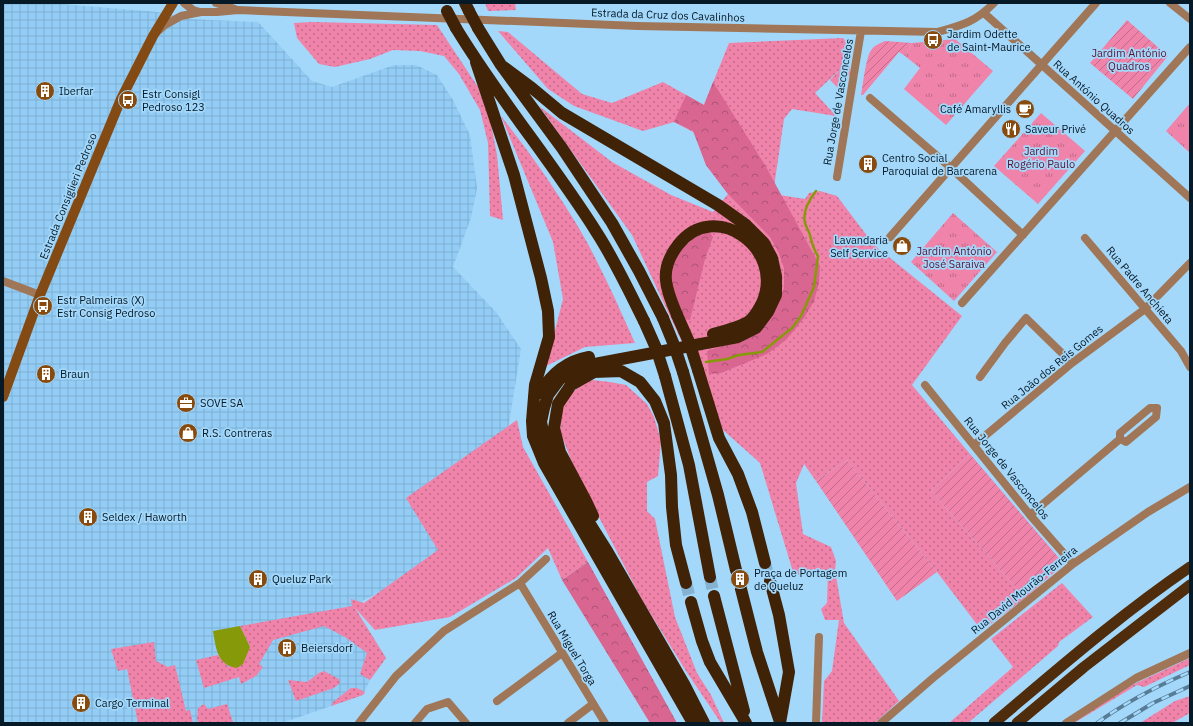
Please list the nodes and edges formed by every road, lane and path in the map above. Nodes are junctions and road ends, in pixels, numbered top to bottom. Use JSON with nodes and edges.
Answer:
{"nodes":[{"id":1,"x":184,"y":3,"type":"edge"},
{"id":2,"x":216,"y":3,"type":"edge"},
{"id":3,"x":994,"y":3,"type":"edge"},
{"id":4,"x":1096,"y":3,"type":"edge"},
{"id":5,"x":1170,"y":3,"type":"edge"},
{"id":6,"x":171,"y":6,"type":"edge"},
{"id":7,"x":446,"y":7,"type":"edge"},
{"id":8,"x":467,"y":7,"type":"edge"},
{"id":9,"x":238,"y":10,"type":"junction"},
{"id":10,"x":201,"y":12,"type":"junction"},
{"id":11,"x":984,"y":13,"type":"junction"},
{"id":12,"x":1190,"y":19,"type":"edge"},
{"id":13,"x":861,"y":31,"type":"junction"},
{"id":14,"x":153,"y":36,"type":"junction"},
{"id":15,"x":1190,"y":47,"type":"edge"},
{"id":16,"x":476,"y":62,"type":"junction"},
{"id":17,"x":501,"y":65,"type":"junction"},
{"id":18,"x":1042,"y":65,"type":"junction"},
{"id":19,"x":870,"y":98,"type":"dead end"},
{"id":20,"x":1115,"y":131,"type":"junction"},
{"id":21,"x":951,"y":168,"type":"junction"},
{"id":22,"x":837,"y":177,"type":"dead end"},
{"id":23,"x":1190,"y":198,"type":"edge"},
{"id":24,"x":1023,"y":235,"type":"junction"},
{"id":25,"x":890,"y":237,"type":"dead end"},
{"id":26,"x":1085,"y":238,"type":"dead end"},
{"id":27,"x":1190,"y":263,"type":"edge"},
{"id":28,"x":3,"y":281,"type":"edge"},
{"id":29,"x":40,"y":295,"type":"junction"},
{"id":30,"x":962,"y":303,"type":"dead end"},
{"id":31,"x":1146,"y":309,"type":"junction"},
{"id":32,"x":1072,"y":363,"type":"junction"},
{"id":33,"x":1190,"y":367,"type":"edge"},
{"id":34,"x":980,"y":377,"type":"dead end"},
{"id":35,"x":925,"y":385,"type":"dead end"},
{"id":36,"x":3,"y":397,"type":"edge"},
{"id":37,"x":533,"y":404,"type":"junction"},
{"id":38,"x":1120,"y":439,"type":"junction"},
{"id":39,"x":974,"y":445,"type":"junction"},
{"id":40,"x":1190,"y":487,"type":"edge"},
{"id":41,"x":1030,"y":515,"type":"junction"},
{"id":42,"x":607,"y":551,"type":"junction"},
{"id":43,"x":546,"y":559,"type":"dead end"},
{"id":44,"x":765,"y":563,"type":"tunnel mouth"},
{"id":45,"x":1073,"y":564,"type":"junction"},
{"id":46,"x":1190,"y":566,"type":"edge"},
{"id":47,"x":736,"y":570,"type":"tunnel mouth"},
{"id":48,"x":710,"y":577,"type":"tunnel mouth"},
{"id":49,"x":770,"y":581,"type":"tunnel mouth"},
{"id":50,"x":686,"y":583,"type":"tunnel mouth"},
{"id":51,"x":520,"y":584,"type":"junction"},
{"id":52,"x":1190,"y":585,"type":"edge"},
{"id":53,"x":741,"y":589,"type":"tunnel mouth"},
{"id":54,"x":714,"y":596,"type":"tunnel mouth"},
{"id":55,"x":691,"y":602,"type":"tunnel mouth"},
{"id":56,"x":819,"y":637,"type":"dead end"},
{"id":57,"x":562,"y":653,"type":"junction"},
{"id":58,"x":1190,"y":653,"type":"edge"},
{"id":59,"x":684,"y":684,"type":"junction"},
{"id":60,"x":497,"y":701,"type":"dead end"},
{"id":61,"x":593,"y":704,"type":"junction"},
{"id":62,"x":359,"y":723,"type":"edge"},
{"id":63,"x":414,"y":723,"type":"edge"},
{"id":64,"x":466,"y":723,"type":"edge"},
{"id":65,"x":568,"y":723,"type":"edge"},
{"id":66,"x":604,"y":723,"type":"edge"},
{"id":67,"x":693,"y":723,"type":"edge"},
{"id":68,"x":704,"y":723,"type":"edge"},
{"id":69,"x":710,"y":723,"type":"edge"},
{"id":70,"x":747,"y":723,"type":"edge"},
{"id":71,"x":780,"y":723,"type":"edge"},
{"id":72,"x":816,"y":723,"type":"edge"},
{"id":73,"x":881,"y":723,"type":"edge"},
{"id":74,"x":994,"y":723,"type":"edge"},
{"id":75,"x":1017,"y":723,"type":"edge"},
{"id":76,"x":1066,"y":723,"type":"edge"}],
"edges":[{"from":1,"to":10,"type":"street","name":"Estrada da Cruz dos Cavalinhos"},
{"from":2,"to":9,"type":"street","name":"Estrada da Cruz dos Cavalinhos"},
{"from":3,"to":11,"type":"street","name":"Estrada da Cruz dos Cavalinhos"},
{"from":4,"to":18,"type":"street"},
{"from":5,"to":12,"type":"street"},
{"from":6,"to":14,"type":"main road","name":"Estrada Consiglieri Pedroso"},
{"from":7,"to":16,"type":"highway","bridge":true},
{"from":8,"to":17,"type":"highway","bridge":true},
{"from":9,"to":10,"type":"street","name":"Estrada da Cruz dos Cavalinhos"},
{"from":9,"to":13,"type":"street","name":"Estrada da Cruz dos Cavalinhos"},
{"from":10,"to":14,"type":"street","name":"Estrada da Cruz dos Cavalinhos"},
{"from":11,"to":13,"type":"street","name":"Estrada da Cruz dos Cavalinhos"},
{"from":11,"to":18,"type":"street","name":"Rua António Quadros"},
{"from":13,"to":22,"type":"street","name":"Rua Jorge de Vasconcelos"},
{"from":14,"to":29,"type":"main road","name":"Estrada Consiglieri Pedroso"},
{"from":15,"to":20,"type":"street"},
{"from":16,"to":37,"type":"highway"},
{"from":16,"to":48,"type":"highway","bridge":true},
{"from":17,"to":42,"type":"highway"},
{"from":17,"to":47,"type":"highway","bridge":true},
{"from":18,"to":20,"type":"street","name":"Rua António Quadros"},
{"from":18,"to":21,"type":"street"},
{"from":19,"to":21,"type":"street"},
{"from":20,"to":23,"type":"street","name":"Rua António Quadros"},
{"from":20,"to":24,"type":"street"},
{"from":21,"to":24,"type":"street"},
{"from":21,"to":25,"type":"street"},
{"from":24,"to":30,"type":"street"},
{"from":26,"to":31,"type":"street","name":"Rua Padre Anchieta"},
{"from":27,"to":31,"type":"street","name":"Rua João dos Reis Gomes"},
{"from":28,"to":29,"type":"street"},
{"from":29,"to":36,"type":"main road","name":"Estrada Consiglieri Pedroso"},
{"from":31,"to":32,"type":"street","name":"Rua João dos Reis Gomes"},
{"from":31,"to":33,"type":"street","name":"Rua Padre Anchieta"},
{"from":32,"to":34,"type":"street"},
{"from":32,"to":39,"type":"street","name":"Rua João dos Reis Gomes"},
{"from":35,"to":39,"type":"street","name":"Rua Jorge de Vasconcelos"},
{"from":37,"to":44,"type":"highway","bridge":true},
{"from":37,"to":67,"type":"highway"},
{"from":38,"to":38,"type":"street"},
{"from":38,"to":41,"type":"street"},
{"from":39,"to":41,"type":"street","name":"Rua Jorge de Vasconcelos"},
{"from":40,"to":45,"type":"street","name":"Rua David Mourão-Ferreira"},
{"from":41,"to":45,"type":"street","name":"Rua Jorge de Vasconcelos"},
{"from":42,"to":50,"type":"highway"},
{"from":42,"to":59,"type":"highway"},
{"from":43,"to":51,"type":"street"},
{"from":45,"to":73,"type":"street","name":"Rua David Mourão-Ferreira"},
{"from":46,"to":74,"type":"highway"},
{"from":49,"to":71,"type":"highway"},
{"from":51,"to":57,"type":"street","name":"Rua Miguel Torga"},
{"from":51,"to":62,"type":"street"},
{"from":52,"to":75,"type":"highway"},
{"from":53,"to":71,"type":"highway"},
{"from":54,"to":70,"type":"highway"},
{"from":55,"to":70,"type":"highway"},
{"from":56,"to":72,"type":"street"},
{"from":57,"to":60,"type":"street"},
{"from":57,"to":61,"type":"street","name":"Rua Miguel Torga"},
{"from":58,"to":76,"type":"street"},
{"from":59,"to":68,"type":"highway"},
{"from":59,"to":69,"type":"highway"},
{"from":61,"to":65,"type":"street"},
{"from":61,"to":66,"type":"street","name":"Rua Miguel Torga"},
{"from":63,"to":64,"type":"street"}]}
